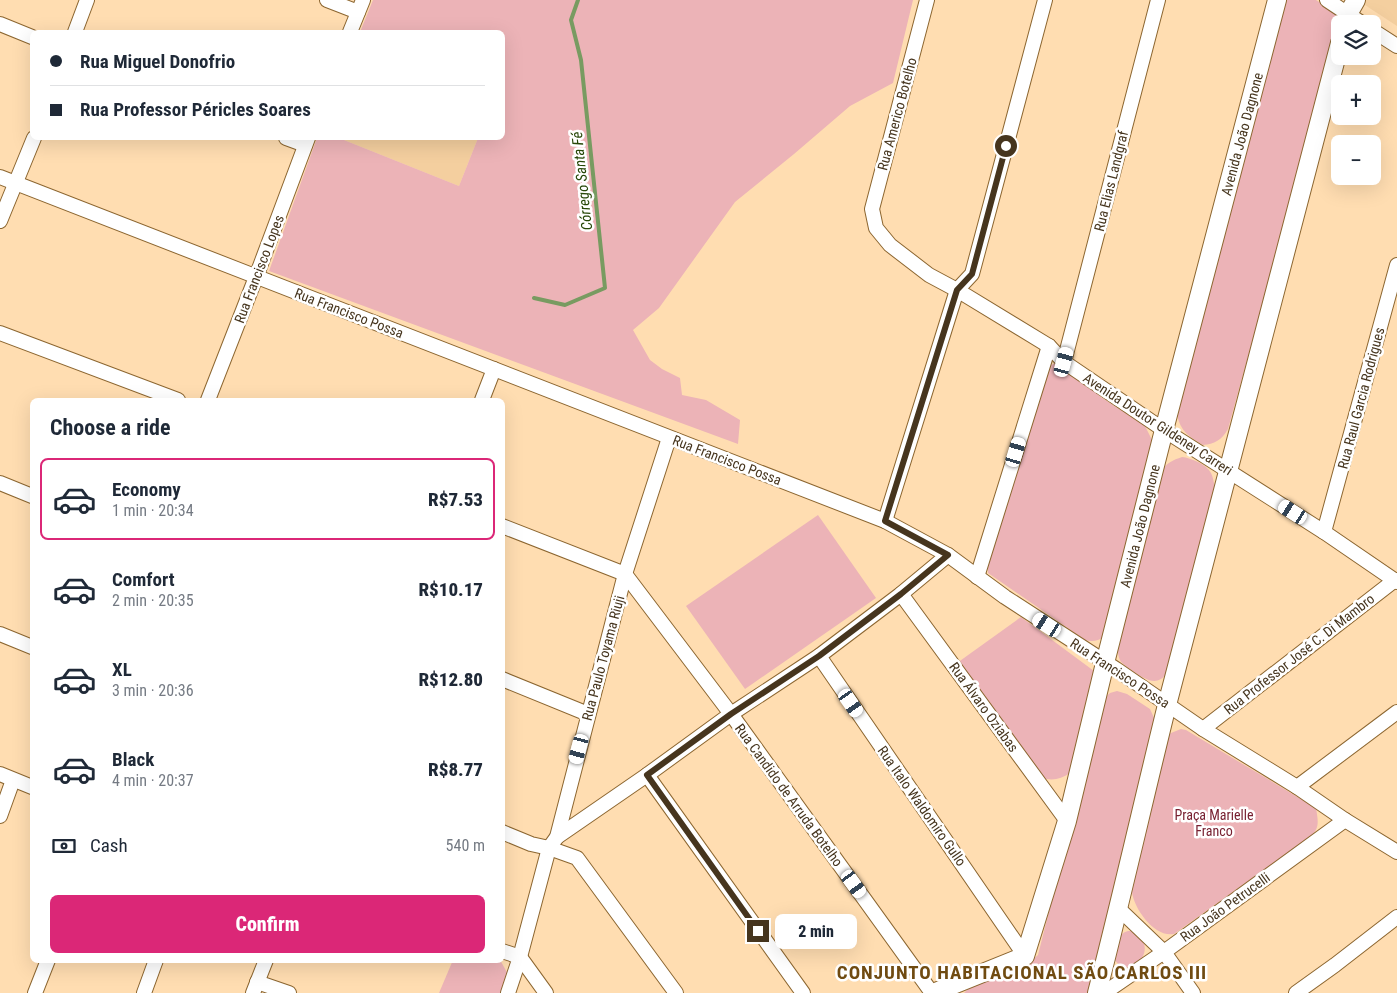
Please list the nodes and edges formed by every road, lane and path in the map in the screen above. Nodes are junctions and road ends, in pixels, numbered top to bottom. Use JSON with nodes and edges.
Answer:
{"nodes":[{"id":1,"x":87,"y":0,"type":"edge"},
{"id":2,"x":327,"y":0,"type":"edge"},
{"id":3,"x":927,"y":0,"type":"edge"},
{"id":4,"x":1044,"y":0,"type":"edge"},
{"id":5,"x":1158,"y":0,"type":"edge"},
{"id":6,"x":1278,"y":0,"type":"edge"},
{"id":7,"x":1327,"y":0,"type":"edge"},
{"id":8,"x":360,"y":6,"type":"edge"},
{"id":9,"x":1350,"y":13,"type":"edge"},
{"id":10,"x":0,"y":24,"type":"edge"},
{"id":11,"x":76,"y":30,"type":"edge"},
{"id":12,"x":351,"y":30,"type":"edge"},
{"id":13,"x":30,"y":36,"type":"edge"},
{"id":14,"x":1381,"y":36,"type":"edge"},
{"id":15,"x":1397,"y":46,"type":"edge"},
{"id":16,"x":1334,"y":65,"type":"edge"},
{"id":17,"x":33,"y":140,"type":"edge"},
{"id":18,"x":306,"y":141,"type":"edge"},
{"id":19,"x":0,"y":177,"type":"edge"},
{"id":20,"x":15,"y":183,"type":"junction"},
{"id":21,"x":0,"y":221,"type":"edge"},
{"id":22,"x":876,"y":228,"type":"joint"},
{"id":23,"x":1397,"y":264,"type":"edge"},
{"id":24,"x":256,"y":277,"type":"junction"},
{"id":25,"x":957,"y":290,"type":"junction"},
{"id":26,"x":0,"y":333,"type":"edge"},
{"id":27,"x":1050,"y":346,"type":"junction"},
{"id":28,"x":1064,"y":362,"type":"junction"},
{"id":29,"x":494,"y":369,"type":"junction"},
{"id":30,"x":173,"y":398,"type":"edge"},
{"id":31,"x":209,"y":398,"type":"edge"},
{"id":32,"x":483,"y":398,"type":"edge"},
{"id":33,"x":1164,"y":430,"type":"junction"},
{"id":34,"x":669,"y":438,"type":"junction"},
{"id":35,"x":1228,"y":470,"type":"junction"},
{"id":36,"x":0,"y":483,"type":"edge"},
{"id":37,"x":30,"y":495,"type":"edge"},
{"id":38,"x":885,"y":521,"type":"junction"},
{"id":39,"x":505,"y":527,"type":"edge"},
{"id":40,"x":1324,"y":532,"type":"junction"},
{"id":41,"x":948,"y":555,"type":"junction"},
{"id":42,"x":625,"y":574,"type":"junction"},
{"id":43,"x":977,"y":577,"type":"junction"},
{"id":44,"x":1396,"y":581,"type":"edge"},
{"id":45,"x":901,"y":594,"type":"junction"},
{"id":46,"x":0,"y":634,"type":"edge"},
{"id":47,"x":30,"y":646,"type":"edge"},
{"id":48,"x":819,"y":656,"type":"junction"},
{"id":49,"x":1105,"y":663,"type":"junction"},
{"id":50,"x":505,"y":680,"type":"edge"},
{"id":51,"x":1168,"y":704,"type":"junction"},
{"id":52,"x":1397,"y":712,"type":"edge"},
{"id":53,"x":588,"y":714,"type":"junction"},
{"id":54,"x":731,"y":714,"type":"junction"},
{"id":55,"x":1203,"y":729,"type":"junction"},
{"id":56,"x":0,"y":774,"type":"edge"},
{"id":57,"x":647,"y":775,"type":"junction"},
{"id":58,"x":13,"y":780,"type":"junction"},
{"id":59,"x":30,"y":786,"type":"edge"},
{"id":60,"x":1297,"y":787,"type":"junction"},
{"id":61,"x":0,"y":816,"type":"edge"},
{"id":62,"x":1345,"y":820,"type":"junction"},
{"id":63,"x":1067,"y":821,"type":"junction"},
{"id":64,"x":505,"y":833,"type":"edge"},
{"id":65,"x":553,"y":842,"type":"junction"},
{"id":66,"x":1394,"y":846,"type":"edge"},
{"id":67,"x":1119,"y":909,"type":"junction"},
{"id":68,"x":1397,"y":917,"type":"edge"},
{"id":69,"x":505,"y":952,"type":"edge"},
{"id":70,"x":1164,"y":952,"type":"junction"},
{"id":71,"x":1025,"y":956,"type":"junction"},
{"id":72,"x":520,"y":957,"type":"junction"},
{"id":73,"x":47,"y":963,"type":"edge"},
{"id":74,"x":155,"y":963,"type":"edge"},
{"id":75,"x":265,"y":963,"type":"edge"},
{"id":76,"x":255,"y":988,"type":"edge"},
{"id":77,"x":35,"y":993,"type":"edge"},
{"id":78,"x":144,"y":993,"type":"edge"},
{"id":79,"x":289,"y":993,"type":"edge"},
{"id":80,"x":508,"y":993,"type":"edge"},
{"id":81,"x":546,"y":993,"type":"edge"},
{"id":82,"x":676,"y":993,"type":"edge"},
{"id":83,"x":803,"y":993,"type":"edge"},
{"id":84,"x":932,"y":993,"type":"edge"},
{"id":85,"x":1097,"y":993,"type":"edge"},
{"id":86,"x":1104,"y":993,"type":"edge"},
{"id":87,"x":1193,"y":993,"type":"edge"},
{"id":88,"x":1296,"y":993,"type":"edge"}],
"edges":[{"from":1,"to":11,"type":"street"},
{"from":2,"to":8,"type":"street"},
{"from":3,"to":22,"type":"street","name":"Rua Americo Botelho"},
{"from":4,"to":25,"type":"street"},
{"from":5,"to":28,"type":"street","name":"Rua Elias Landgraf"},
{"from":6,"to":33,"type":"street","name":"Avenida João Dagnone"},
{"from":7,"to":9,"type":"street"},
{"from":8,"to":12,"type":"street"},
{"from":10,"to":13,"type":"street"},
{"from":14,"to":15,"type":"street"},
{"from":16,"to":35,"type":"street"},
{"from":17,"to":20,"type":"street"},
{"from":18,"to":24,"type":"street","name":"Rua Francisco Lopes"},
{"from":19,"to":20,"type":"street","name":"Rua Francisco Possa"},
{"from":20,"to":21,"type":"street"},
{"from":20,"to":24,"type":"street","name":"Rua Francisco Possa"},
{"from":22,"to":25,"type":"street","name":"Avenida Doutor Gildeney Carreri"},
{"from":23,"to":40,"type":"street","name":"Rua Raul Garcia Rodrigues"},
{"from":24,"to":29,"type":"street","name":"Rua Francisco Possa"},
{"from":24,"to":31,"type":"street","name":"Rua Francisco Lopes"},
{"from":25,"to":27,"type":"street","name":"Avenida Doutor Gildeney Carreri"},
{"from":25,"to":38,"type":"street"},
{"from":26,"to":30,"type":"street"},
{"from":27,"to":28,"type":"street","name":"Avenida Doutor Gildeney Carreri"},
{"from":27,"to":43,"type":"street"},
{"from":28,"to":33,"type":"street","name":"Avenida Doutor Gildeney Carreri"},
{"from":29,"to":32,"type":"street"},
{"from":29,"to":34,"type":"street","name":"Rua Francisco Possa"},
{"from":33,"to":35,"type":"street","name":"Avenida Doutor Gildeney Carreri"},
{"from":33,"to":49,"type":"street","name":"Avenida João Dagnone"},
{"from":34,"to":38,"type":"street","name":"Rua Francisco Possa"},
{"from":34,"to":42,"type":"street","name":"Rua Paulo Toyama Riuji"},
{"from":35,"to":40,"type":"street","name":"Avenida Doutor Gildeney Carreri"},
{"from":35,"to":51,"type":"street"},
{"from":36,"to":37,"type":"street"},
{"from":38,"to":41,"type":"street","name":"Rua Francisco Possa"},
{"from":39,"to":42,"type":"street"},
{"from":40,"to":44,"type":"street","name":"Avenida Doutor Gildeney Carreri"},
{"from":41,"to":43,"type":"street","name":"Rua Francisco Possa"},
{"from":41,"to":45,"type":"street"},
{"from":42,"to":53,"type":"street","name":"Rua Paulo Toyama Riuji"},
{"from":42,"to":54,"type":"street","name":"Rua Candido de Arruda Botelho"},
{"from":43,"to":49,"type":"street","name":"Rua Francisco Possa"},
{"from":44,"to":55,"type":"street","name":"Rua Professor José C. Di Mambro"},
{"from":45,"to":48,"type":"street"},
{"from":45,"to":63,"type":"street","name":"Rua Álvaro Oziabas"},
{"from":46,"to":47,"type":"street"},
{"from":48,"to":54,"type":"street"},
{"from":48,"to":71,"type":"street","name":"Rua Italo Waldomiro Gullo"},
{"from":49,"to":51,"type":"street","name":"Rua Francisco Possa"},
{"from":49,"to":63,"type":"street","name":"Avenida João Dagnone"},
{"from":50,"to":53,"type":"street"},
{"from":51,"to":55,"type":"street","name":"Rua Francisco Possa"},
{"from":51,"to":67,"type":"street"},
{"from":52,"to":60,"type":"street"},
{"from":53,"to":65,"type":"street","name":"Rua Paulo Toyama Riuji"},
{"from":54,"to":57,"type":"street"},
{"from":54,"to":84,"type":"street","name":"Rua Candido de Arruda Botelho"},
{"from":55,"to":60,"type":"street","name":"Rua Francisco Possa"},
{"from":56,"to":58,"type":"street"},
{"from":57,"to":65,"type":"street"},
{"from":57,"to":83,"type":"street"},
{"from":58,"to":59,"type":"street"},
{"from":58,"to":61,"type":"street"},
{"from":60,"to":62,"type":"street","name":"Rua Francisco Possa"},
{"from":62,"to":66,"type":"street","name":"Rua Francisco Possa"},
{"from":62,"to":70,"type":"street","name":"Rua João Petrucelli"},
{"from":63,"to":71,"type":"street","name":"Avenida João Dagnone"},
{"from":64,"to":65,"type":"street"},
{"from":65,"to":72,"type":"street","name":"Rua Paulo Toyama Riuji"},
{"from":65,"to":82,"type":"street"},
{"from":67,"to":70,"type":"street"},
{"from":67,"to":85,"type":"street"},
{"from":68,"to":88,"type":"street"},
{"from":69,"to":72,"type":"street"},
{"from":70,"to":86,"type":"street","name":"Rua João Petrucelli"},
{"from":70,"to":87,"type":"street"},
{"from":71,"to":84,"type":"street"},
{"from":72,"to":80,"type":"street","name":"Rua Paulo Toyama Riuji"},
{"from":72,"to":81,"type":"street"},
{"from":73,"to":77,"type":"street"},
{"from":74,"to":78,"type":"street"},
{"from":75,"to":76,"type":"street"},
{"from":76,"to":79,"type":"street"}]}
